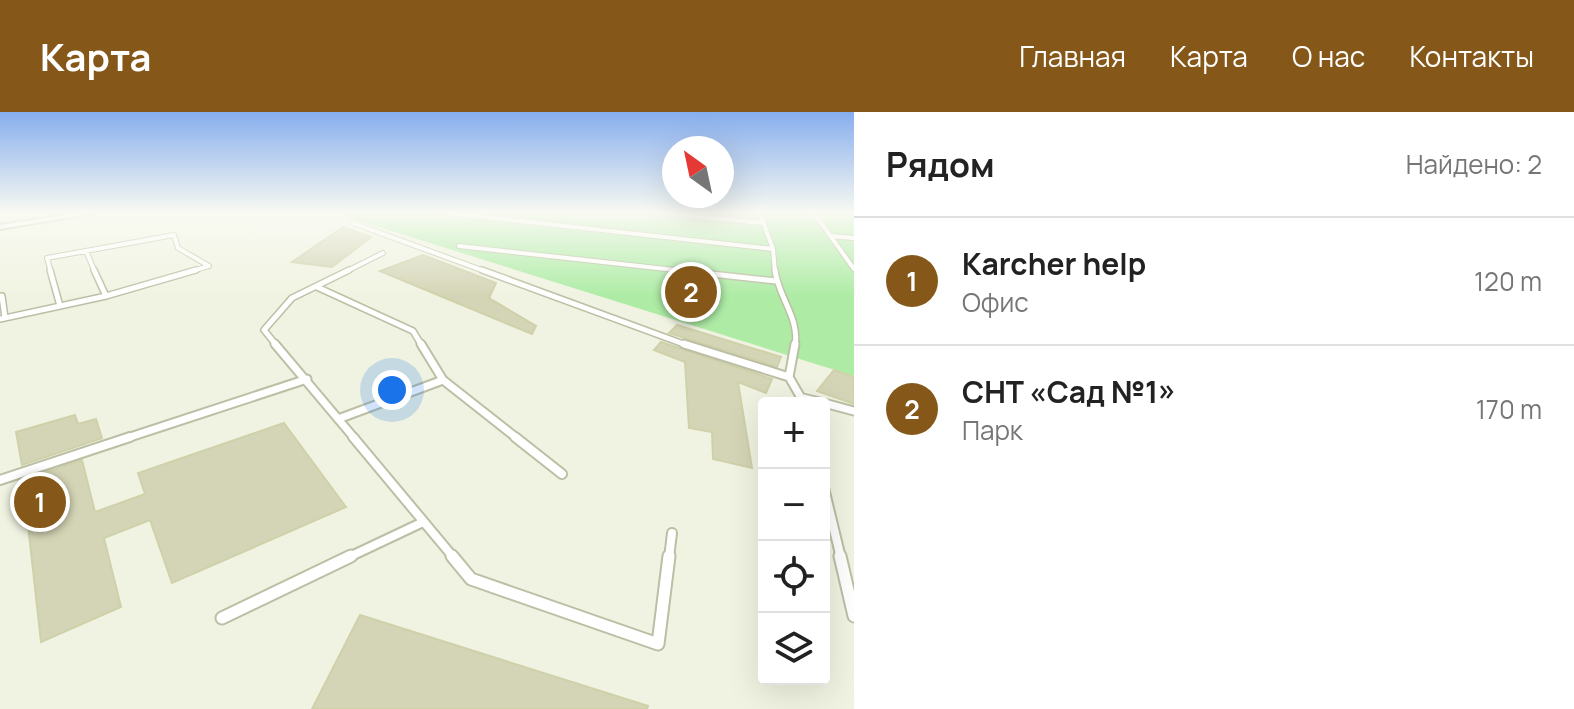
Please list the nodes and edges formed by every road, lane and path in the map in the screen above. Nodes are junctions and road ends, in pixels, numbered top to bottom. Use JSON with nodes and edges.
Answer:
{"nodes":[{"id":1,"x":142,"y":241,"type":"edge"},
{"id":2,"x":176,"y":241,"type":"edge"},
{"id":3,"x":402,"y":241,"type":"edge"},
{"id":4,"x":699,"y":241,"type":"edge"},
{"id":5,"x":770,"y":241,"type":"edge"},
{"id":6,"x":834,"y":241,"type":"edge"},
{"id":7,"x":459,"y":246,"type":"dead end"},
{"id":8,"x":773,"y":249,"type":"junction"},
{"id":9,"x":86,"y":251,"type":"junction"},
{"id":10,"x":383,"y":253,"type":"dead end"},
{"id":11,"x":854,"y":269,"type":"edge"},
{"id":12,"x":776,"y":281,"type":"junction"},
{"id":13,"x":317,"y":287,"type":"junction"},
{"id":14,"x":2,"y":296,"type":"edge"},
{"id":15,"x":106,"y":296,"type":"junction"},
{"id":16,"x":60,"y":306,"type":"junction"},
{"id":17,"x":2,"y":319,"type":"edge"},
{"id":18,"x":789,"y":377,"type":"junction"},
{"id":19,"x":307,"y":379,"type":"junction"},
{"id":20,"x":443,"y":380,"type":"junction"},
{"id":21,"x":802,"y":397,"type":"edge"},
{"id":22,"x":830,"y":405,"type":"edge"},
{"id":23,"x":854,"y":411,"type":"edge"},
{"id":24,"x":338,"y":419,"type":"junction"},
{"id":25,"x":562,"y":474,"type":"dead end"},
{"id":26,"x":0,"y":480,"type":"edge"},
{"id":27,"x":830,"y":514,"type":"edge"},
{"id":28,"x":421,"y":523,"type":"junction"},
{"id":29,"x":672,"y":533,"type":"dead end"},
{"id":30,"x":854,"y":616,"type":"edge"},
{"id":31,"x":222,"y":618,"type":"dead end"}],
"edges":[{"from":1,"to":9,"type":"lane"},
{"from":2,"to":15,"type":"lane"},
{"from":3,"to":18,"type":"lane"},
{"from":4,"to":8,"type":"lane"},
{"from":5,"to":8,"type":"lane"},
{"from":6,"to":11,"type":"lane"},
{"from":7,"to":12,"type":"lane"},
{"from":8,"to":12,"type":"lane"},
{"from":9,"to":15,"type":"lane"},
{"from":9,"to":16,"type":"lane"},
{"from":10,"to":13,"type":"lane"},
{"from":12,"to":18,"type":"lane"},
{"from":13,"to":19,"type":"lane"},
{"from":13,"to":20,"type":"lane"},
{"from":14,"to":17,"type":"lane"},
{"from":15,"to":16,"type":"lane"},
{"from":16,"to":17,"type":"lane"},
{"from":18,"to":21,"type":"lane"},
{"from":19,"to":24,"type":"lane"},
{"from":19,"to":26,"type":"lane"},
{"from":20,"to":24,"type":"lane"},
{"from":20,"to":25,"type":"lane"},
{"from":22,"to":23,"type":"lane"},
{"from":24,"to":28,"type":"lane"},
{"from":27,"to":30,"type":"lane"},
{"from":28,"to":29,"type":"lane"},
{"from":28,"to":31,"type":"lane"}]}
